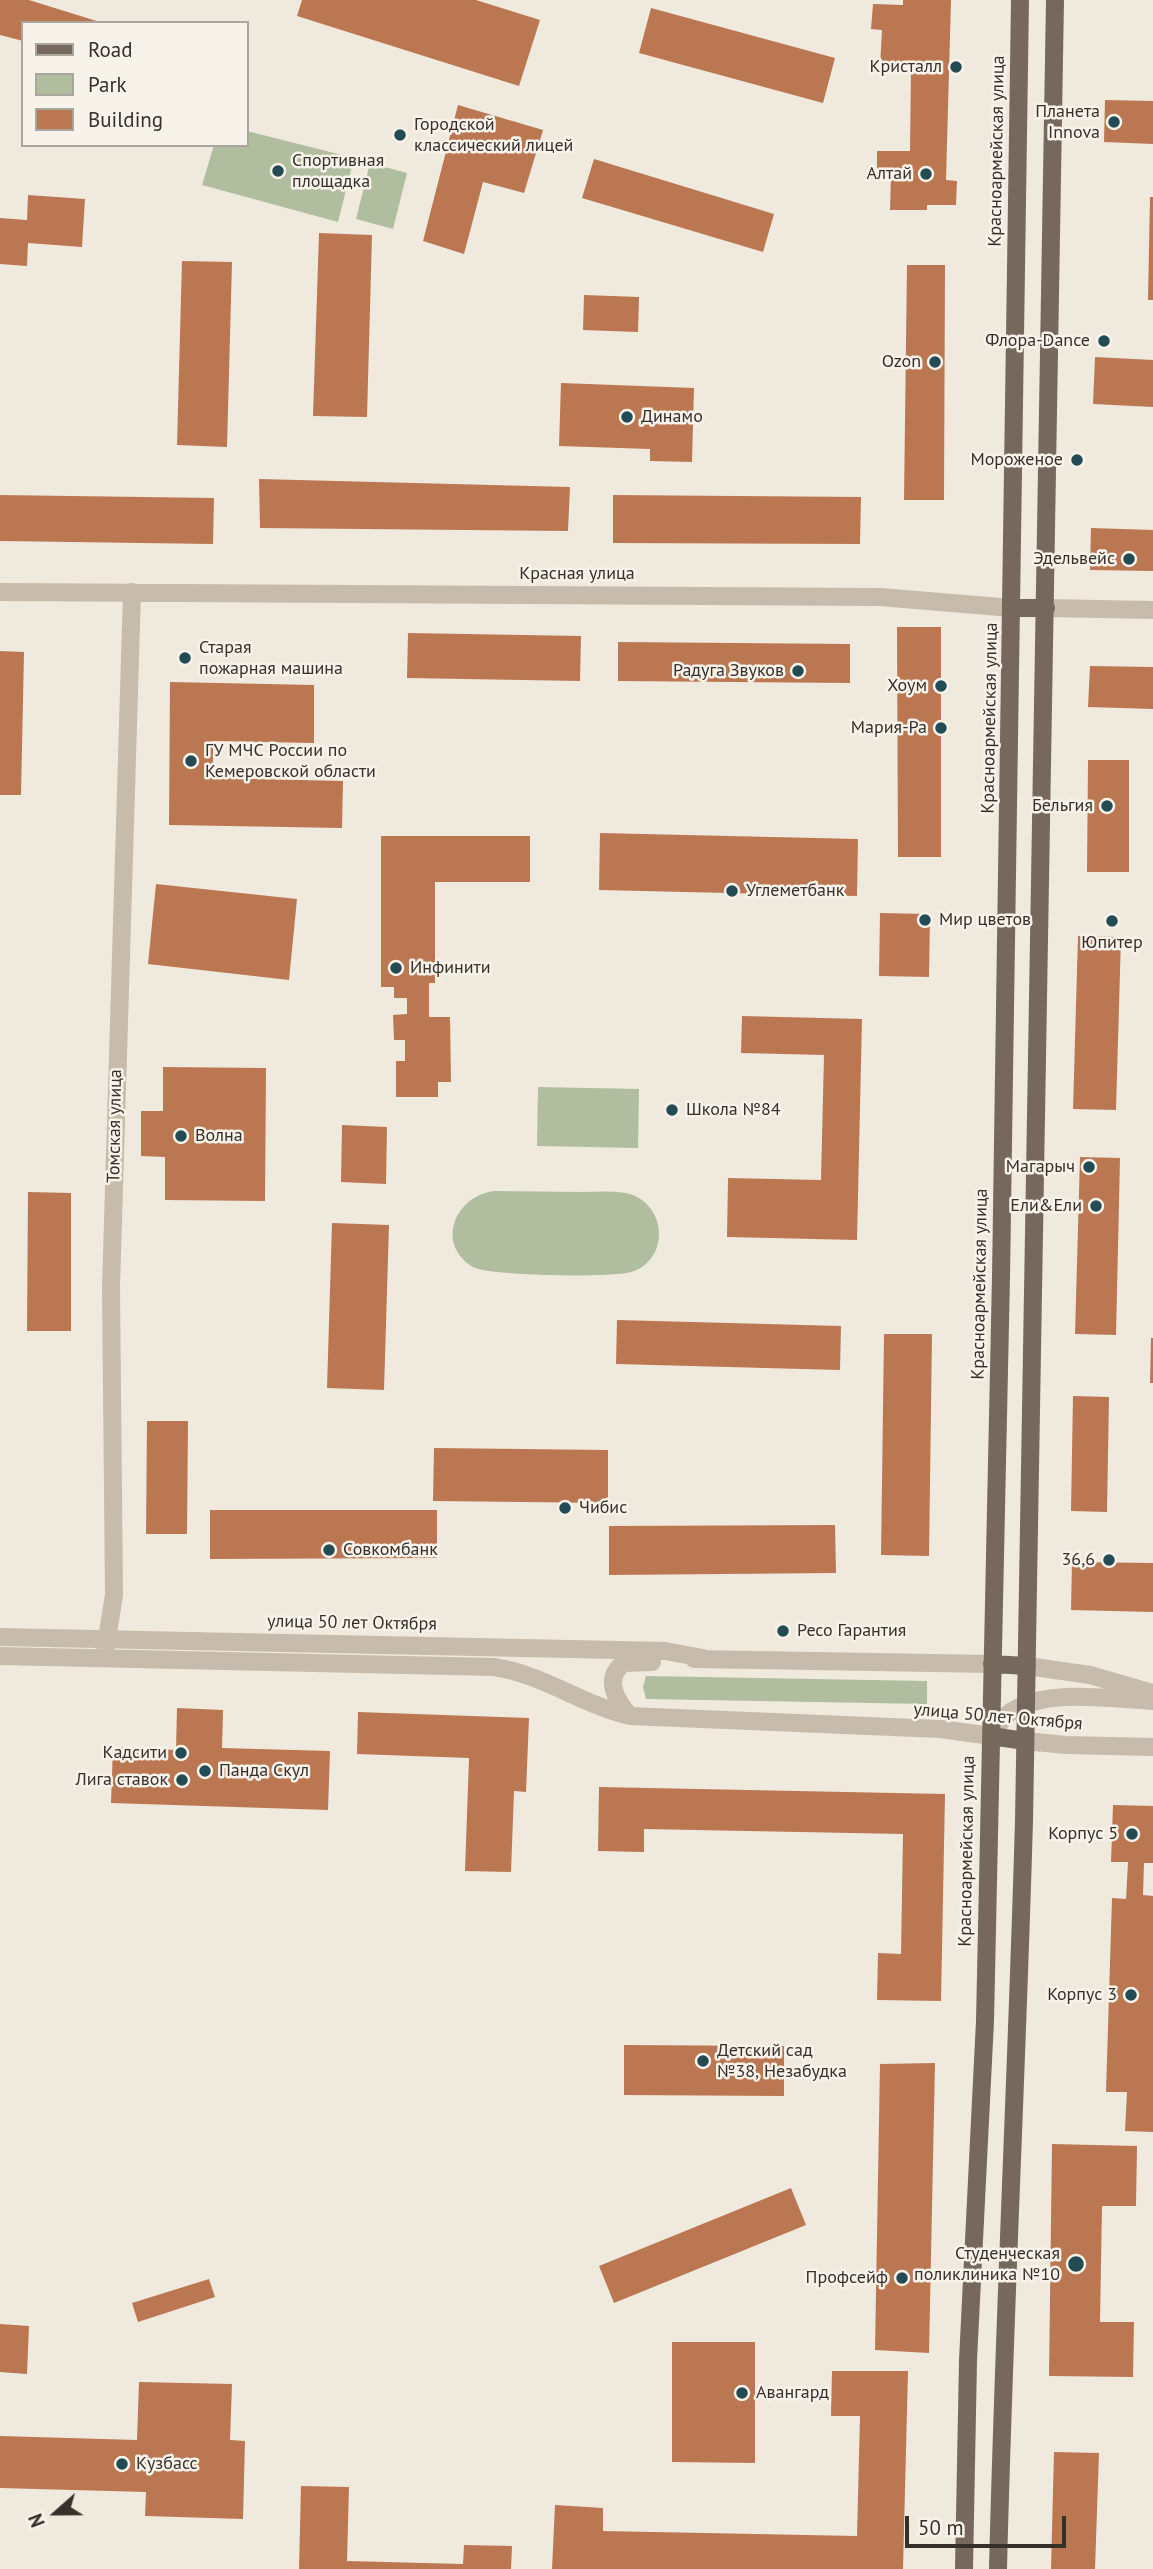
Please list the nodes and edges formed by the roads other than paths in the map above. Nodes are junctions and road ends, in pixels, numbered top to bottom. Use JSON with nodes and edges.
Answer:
{"nodes":[{"id":1,"x":1020,"y":0,"type":"edge"},
{"id":2,"x":1055,"y":0,"type":"edge"},
{"id":3,"x":0,"y":592,"type":"edge"},
{"id":4,"x":132,"y":592,"type":"junction"},
{"id":5,"x":1012,"y":608,"type":"junction"},
{"id":6,"x":1046,"y":608,"type":"junction"},
{"id":7,"x":1153,"y":610,"type":"edge"},
{"id":8,"x":0,"y":1637,"type":"edge"},
{"id":9,"x":108,"y":1639,"type":"junction"},
{"id":10,"x":0,"y":1656,"type":"edge"},
{"id":11,"x":104,"y":1658,"type":"junction"},
{"id":12,"x":703,"y":1658,"type":"junction"},
{"id":13,"x":992,"y":1664,"type":"junction"},
{"id":14,"x":1027,"y":1666,"type":"junction"},
{"id":15,"x":1153,"y":1693,"type":"edge"},
{"id":16,"x":1153,"y":1701,"type":"edge"},
{"id":17,"x":1026,"y":1703,"type":"junction"},
{"id":18,"x":630,"y":1716,"type":"junction"},
{"id":19,"x":991,"y":1736,"type":"junction"},
{"id":20,"x":1026,"y":1741,"type":"junction"},
{"id":21,"x":1153,"y":1747,"type":"edge"},
{"id":22,"x":964,"y":2569,"type":"edge"},
{"id":23,"x":998,"y":2569,"type":"edge"}],
"edges":[{"from":1,"to":5,"type":"main road","name":"Красноармейская улица"},
{"from":2,"to":6,"type":"main road"},
{"from":3,"to":4,"type":"street","name":"Красная улица"},
{"from":4,"to":5,"type":"street","name":"Красная улица"},
{"from":4,"to":9,"type":"street","name":"Томская улица"},
{"from":5,"to":6,"type":"main road","name":"Красная улица"},
{"from":5,"to":13,"type":"main road","name":"Красноармейская улица"},
{"from":6,"to":7,"type":"street","name":"Красная улица"},
{"from":6,"to":14,"type":"main road"},
{"from":8,"to":9,"type":"street","name":"улица 50 лет Октября"},
{"from":9,"to":11,"type":"street","name":"Томская улица"},
{"from":9,"to":12,"type":"street","name":"улица 50 лет Октября"},
{"from":10,"to":11,"type":"street","name":"улица 50 лет Октября"},
{"from":11,"to":18,"type":"street","name":"улица 50 лет Октября"},
{"from":12,"to":13,"type":"street","name":"улица 50 лет Октября"},
{"from":12,"to":18,"type":"street","name":"улица 50 лет Октября"},
{"from":13,"to":14,"type":"main road","name":"улица 50 лет Октября"},
{"from":13,"to":19,"type":"main road","name":"Красноармейская улица"},
{"from":14,"to":15,"type":"street","name":"улица 50 лет Октября"},
{"from":14,"to":17,"type":"main road"},
{"from":16,"to":17,"type":"street"},
{"from":17,"to":19,"type":"street"},
{"from":17,"to":20,"type":"main road"},
{"from":18,"to":19,"type":"street","name":"улица 50 лет Октября"},
{"from":19,"to":20,"type":"main road","name":"улица 50 лет Октября"},
{"from":19,"to":22,"type":"main road","name":"Красноармейская улица"},
{"from":20,"to":21,"type":"street","name":"улица 50 лет Октября"},
{"from":20,"to":23,"type":"main road"}]}
